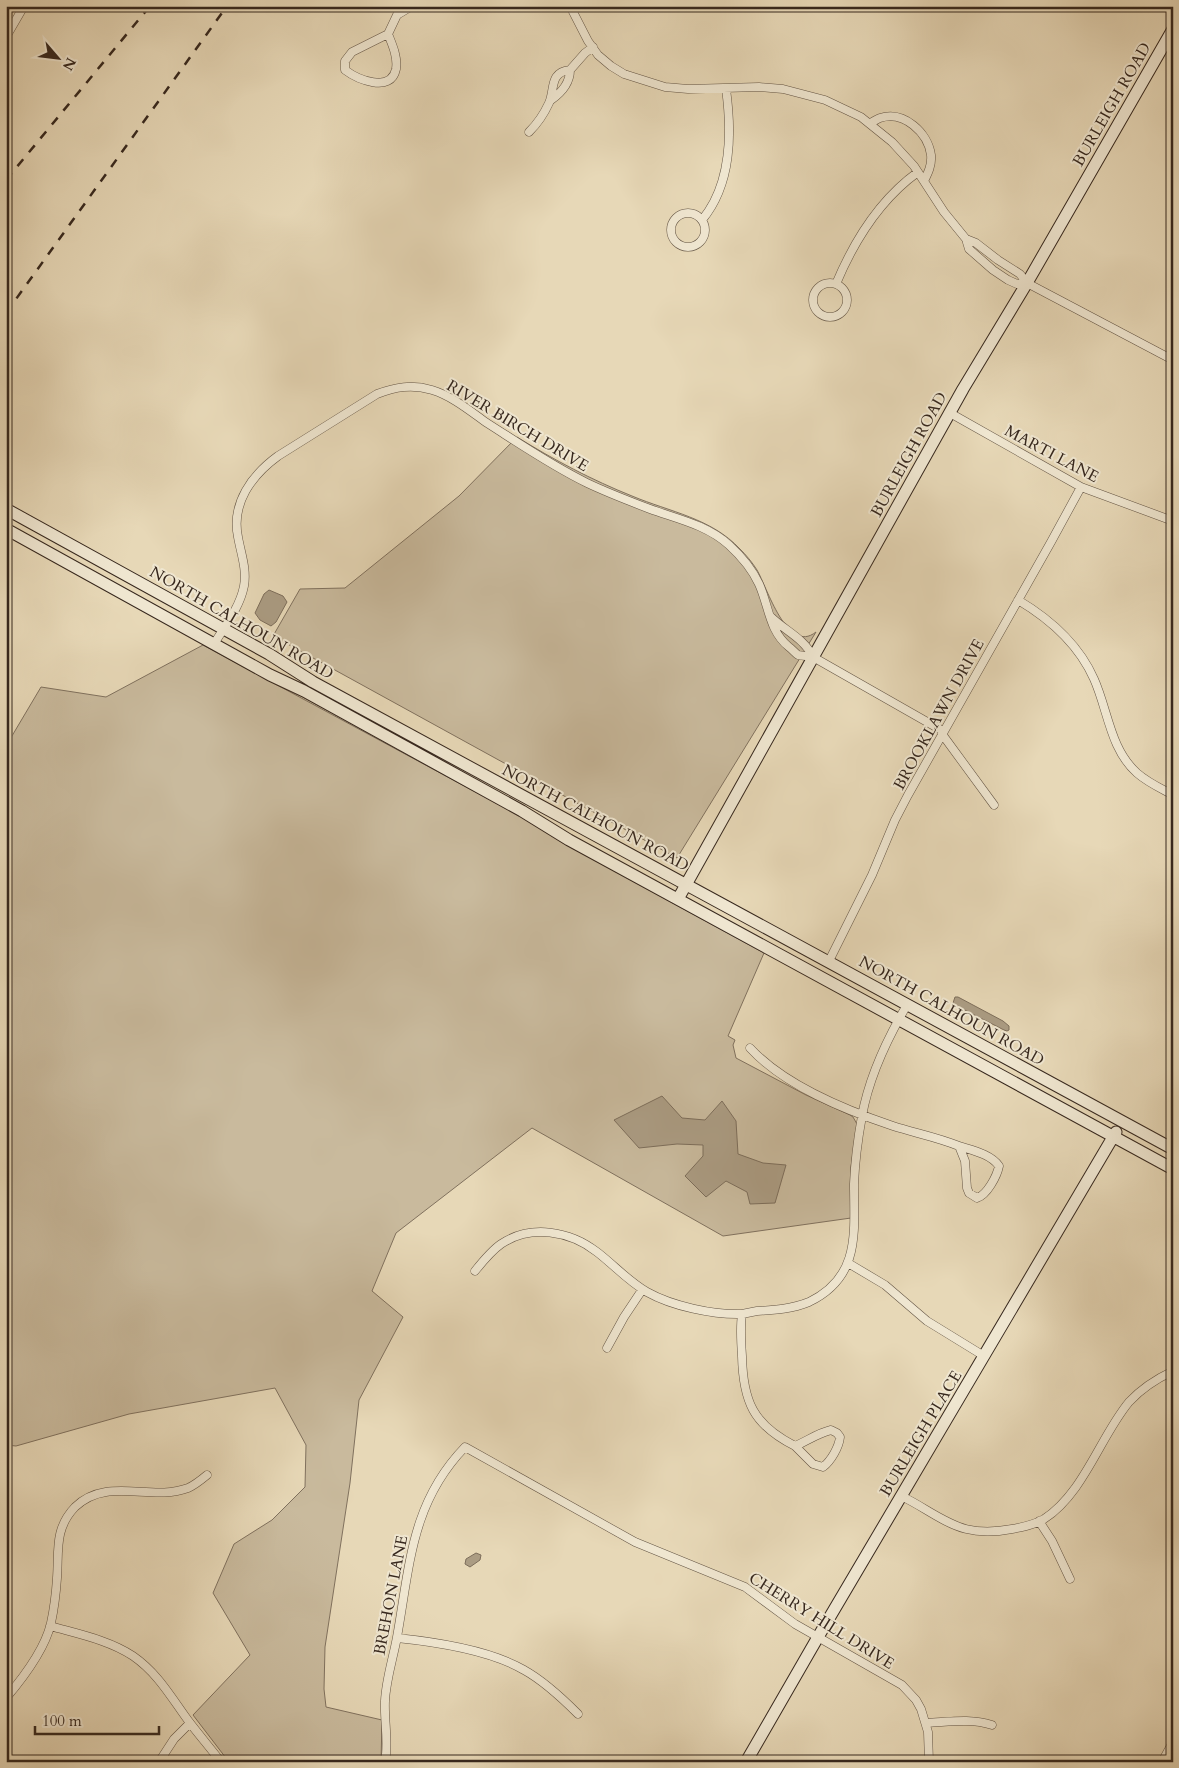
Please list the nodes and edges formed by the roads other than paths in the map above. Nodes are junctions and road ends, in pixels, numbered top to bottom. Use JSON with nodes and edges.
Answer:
{"nodes":[{"id":1,"x":24,"y":6,"type":"edge"},
{"id":2,"x":412,"y":6,"type":"edge"},
{"id":3,"x":570,"y":6,"type":"edge"},
{"id":4,"x":1173,"y":29,"type":"edge"},
{"id":5,"x":388,"y":34,"type":"junction"},
{"id":6,"x":6,"y":37,"type":"edge"},
{"id":7,"x":593,"y":47,"type":"junction"},
{"id":8,"x":570,"y":70,"type":"junction"},
{"id":9,"x":726,"y":89,"type":"junction"},
{"id":10,"x":551,"y":100,"type":"junction"},
{"id":11,"x":870,"y":124,"type":"junction"},
{"id":12,"x":529,"y":132,"type":"dead end"},
{"id":13,"x":918,"y":172,"type":"junction"},
{"id":14,"x":924,"y":181,"type":"junction"},
{"id":15,"x":702,"y":220,"type":"junction"},
{"id":16,"x":966,"y":240,"type":"junction"},
{"id":17,"x":1027,"y":283,"type":"junction"},
{"id":18,"x":836,"y":284,"type":"junction"},
{"id":19,"x":1173,"y":360,"type":"edge"},
{"id":20,"x":950,"y":412,"type":"junction"},
{"id":21,"x":1081,"y":486,"type":"junction"},
{"id":22,"x":6,"y":509,"type":"edge"},
{"id":23,"x":1173,"y":521,"type":"edge"},
{"id":24,"x":6,"y":530,"type":"edge"},
{"id":25,"x":1018,"y":600,"type":"junction"},
{"id":26,"x":770,"y":616,"type":"junction"},
{"id":27,"x":223,"y":629,"type":"junction"},
{"id":28,"x":214,"y":644,"type":"junction"},
{"id":29,"x":813,"y":656,"type":"junction"},
{"id":30,"x":943,"y":733,"type":"junction"},
{"id":31,"x":1173,"y":795,"type":"edge"},
{"id":32,"x":994,"y":805,"type":"dead end"},
{"id":33,"x":686,"y":884,"type":"junction"},
{"id":34,"x":678,"y":899,"type":"junction"},
{"id":35,"x":829,"y":961,"type":"junction"},
{"id":36,"x":907,"y":1005,"type":"junction"},
{"id":37,"x":899,"y":1019,"type":"junction"},
{"id":38,"x":750,"y":1048,"type":"dead end"},
{"id":39,"x":862,"y":1115,"type":"junction"},
{"id":40,"x":1122,"y":1121,"type":"junction"},
{"id":41,"x":1113,"y":1136,"type":"junction"},
{"id":42,"x":959,"y":1146,"type":"junction"},
{"id":43,"x":1173,"y":1149,"type":"edge"},
{"id":44,"x":1173,"y":1169,"type":"edge"},
{"id":45,"x":848,"y":1263,"type":"junction"},
{"id":46,"x":475,"y":1271,"type":"dead end"},
{"id":47,"x":642,"y":1290,"type":"junction"},
{"id":48,"x":742,"y":1314,"type":"junction"},
{"id":49,"x":607,"y":1348,"type":"dead end"},
{"id":50,"x":984,"y":1356,"type":"junction"},
{"id":51,"x":1173,"y":1371,"type":"edge"},
{"id":52,"x":795,"y":1446,"type":"junction"},
{"id":53,"x":465,"y":1447,"type":"joint"},
{"id":54,"x":207,"y":1475,"type":"dead end"},
{"id":55,"x":902,"y":1496,"type":"junction"},
{"id":56,"x":1040,"y":1521,"type":"junction"},
{"id":57,"x":1070,"y":1579,"type":"dead end"},
{"id":58,"x":50,"y":1626,"type":"junction"},
{"id":59,"x":818,"y":1637,"type":"junction"},
{"id":60,"x":397,"y":1638,"type":"junction"},
{"id":61,"x":6,"y":1698,"type":"edge"},
{"id":62,"x":578,"y":1714,"type":"dead end"},
{"id":63,"x":190,"y":1723,"type":"junction"},
{"id":64,"x":927,"y":1724,"type":"junction"},
{"id":65,"x":992,"y":1725,"type":"dead end"},
{"id":66,"x":1173,"y":1742,"type":"edge"},
{"id":67,"x":159,"y":1762,"type":"edge"},
{"id":68,"x":222,"y":1762,"type":"edge"},
{"id":69,"x":385,"y":1762,"type":"edge"},
{"id":70,"x":746,"y":1762,"type":"edge"},
{"id":71,"x":929,"y":1762,"type":"edge"},
{"id":72,"x":1162,"y":1762,"type":"edge"}],
"edges":[{"from":1,"to":6,"type":"street"},
{"from":2,"to":5,"type":"street"},
{"from":3,"to":7,"type":"street"},
{"from":4,"to":17,"type":"main road","name":"BURLEIGH ROAD"},
{"from":5,"to":5,"type":"street"},
{"from":7,"to":8,"type":"street"},
{"from":7,"to":9,"type":"street"},
{"from":8,"to":10,"type":"street"},
{"from":8,"to":10,"type":"street"},
{"from":9,"to":11,"type":"street"},
{"from":9,"to":15,"type":"street"},
{"from":10,"to":12,"type":"street"},
{"from":11,"to":13,"type":"street"},
{"from":11,"to":14,"type":"street"},
{"from":13,"to":14,"type":"street"},
{"from":13,"to":18,"type":"street"},
{"from":14,"to":16,"type":"street"},
{"from":15,"to":15,"type":"street"},
{"from":16,"to":17,"type":"street"},
{"from":16,"to":17,"type":"street"},
{"from":17,"to":19,"type":"street"},
{"from":17,"to":20,"type":"main road","name":"BURLEIGH ROAD"},
{"from":18,"to":18,"type":"street"},
{"from":20,"to":21,"type":"street","name":"MARTI LANE"},
{"from":20,"to":29,"type":"main road","name":"BURLEIGH ROAD"},
{"from":21,"to":23,"type":"street","name":"MARTI LANE"},
{"from":21,"to":25,"type":"street","name":"BROOKLAWN DRIVE"},
{"from":22,"to":27,"type":"main road","name":"NORTH CALHOUN ROAD"},
{"from":24,"to":28,"type":"main road","name":"NORTH CALHOUN ROAD"},
{"from":25,"to":30,"type":"street","name":"BROOKLAWN DRIVE"},
{"from":25,"to":31,"type":"street"},
{"from":26,"to":27,"type":"street","name":"RIVER BIRCH DRIVE"},
{"from":26,"to":29,"type":"street","name":"RIVER BIRCH DRIVE"},
{"from":26,"to":29,"type":"street","name":"RIVER BIRCH DRIVE"},
{"from":27,"to":28,"type":"street","name":"RIVER BIRCH DRIVE"},
{"from":27,"to":33,"type":"main road","name":"NORTH CALHOUN ROAD"},
{"from":28,"to":34,"type":"main road","name":"NORTH CALHOUN ROAD"},
{"from":29,"to":30,"type":"street"},
{"from":29,"to":33,"type":"main road","name":"BURLEIGH ROAD"},
{"from":30,"to":32,"type":"street"},
{"from":30,"to":35,"type":"street","name":"BROOKLAWN DRIVE"},
{"from":33,"to":34,"type":"main road","name":"BURLEIGH ROAD"},
{"from":33,"to":35,"type":"main road","name":"NORTH CALHOUN ROAD"},
{"from":34,"to":37,"type":"main road","name":"NORTH CALHOUN ROAD"},
{"from":35,"to":36,"type":"main road","name":"NORTH CALHOUN ROAD"},
{"from":36,"to":37,"type":"street"},
{"from":36,"to":40,"type":"main road","name":"NORTH CALHOUN ROAD"},
{"from":37,"to":39,"type":"street"},
{"from":37,"to":41,"type":"main road","name":"NORTH CALHOUN ROAD"},
{"from":38,"to":39,"type":"street"},
{"from":39,"to":42,"type":"street"},
{"from":39,"to":45,"type":"street"},
{"from":40,"to":41,"type":"main road","name":"BURLEIGH PLACE"},
{"from":40,"to":43,"type":"main road","name":"NORTH CALHOUN ROAD"},
{"from":41,"to":44,"type":"main road","name":"NORTH CALHOUN ROAD"},
{"from":41,"to":50,"type":"main road","name":"BURLEIGH PLACE"},
{"from":42,"to":42,"type":"street"},
{"from":45,"to":48,"type":"street"},
{"from":45,"to":50,"type":"street"},
{"from":46,"to":47,"type":"street"},
{"from":47,"to":48,"type":"street"},
{"from":47,"to":49,"type":"street"},
{"from":48,"to":52,"type":"street"},
{"from":50,"to":55,"type":"main road","name":"BURLEIGH PLACE"},
{"from":51,"to":56,"type":"street"},
{"from":52,"to":52,"type":"street"},
{"from":53,"to":59,"type":"street","name":"CHERRY HILL DRIVE"},
{"from":53,"to":60,"type":"street","name":"BREHON LANE"},
{"from":54,"to":58,"type":"street"},
{"from":55,"to":56,"type":"street"},
{"from":55,"to":59,"type":"main road","name":"BURLEIGH PLACE"},
{"from":56,"to":57,"type":"street"},
{"from":58,"to":61,"type":"street"},
{"from":58,"to":63,"type":"street"},
{"from":59,"to":64,"type":"street","name":"CHERRY HILL DRIVE"},
{"from":59,"to":70,"type":"main road","name":"BURLEIGH PLACE"},
{"from":60,"to":62,"type":"street"},
{"from":60,"to":69,"type":"street","name":"BREHON LANE"},
{"from":63,"to":67,"type":"street"},
{"from":63,"to":68,"type":"street"},
{"from":64,"to":65,"type":"street"},
{"from":64,"to":71,"type":"street","name":"CHERRY HILL DRIVE"},
{"from":66,"to":72,"type":"street"}]}
